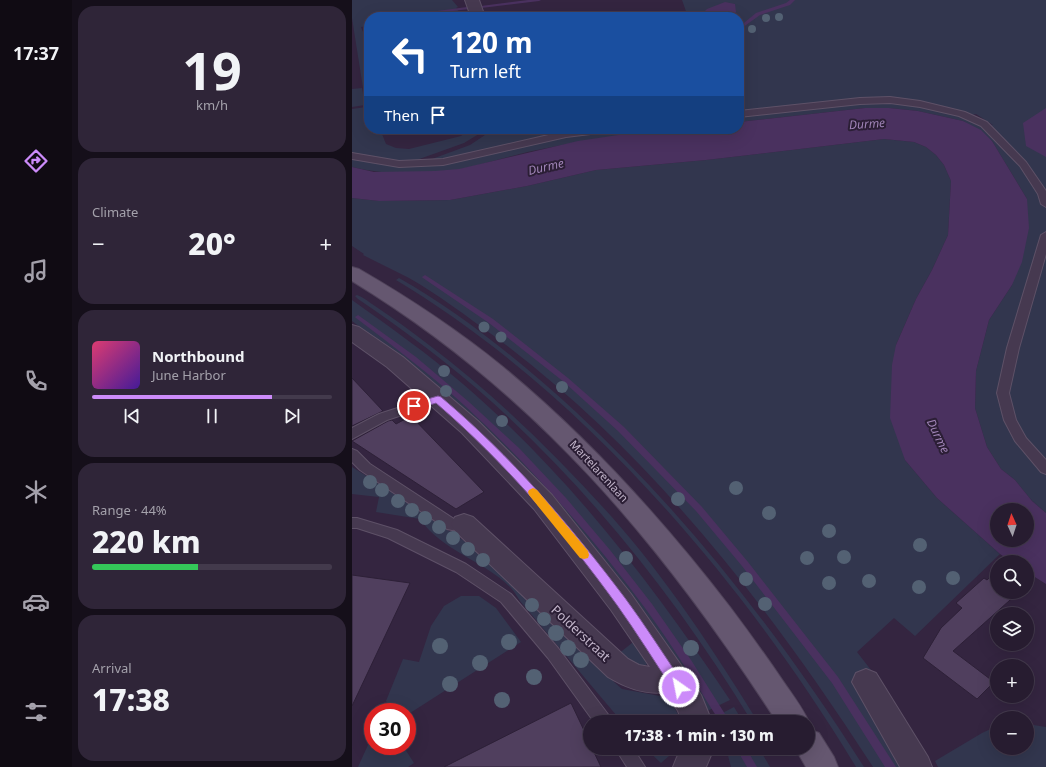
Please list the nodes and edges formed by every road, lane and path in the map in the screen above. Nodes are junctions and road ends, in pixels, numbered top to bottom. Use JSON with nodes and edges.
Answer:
{"nodes":[{"id":1,"x":472,"y":0,"type":"edge"},
{"id":2,"x":476,"y":12,"type":"edge"},
{"id":3,"x":744,"y":113,"type":"edge"},
{"id":4,"x":566,"y":134,"type":"edge"},
{"id":5,"x":352,"y":156,"type":"edge"},
{"id":6,"x":1046,"y":204,"type":"edge"},
{"id":7,"x":1046,"y":235,"type":"edge"},
{"id":8,"x":352,"y":273,"type":"edge"},
{"id":9,"x":352,"y":332,"type":"edge"},
{"id":10,"x":438,"y":399,"type":"junction"},
{"id":11,"x":352,"y":434,"type":"edge"},
{"id":12,"x":352,"y":454,"type":"edge"},
{"id":13,"x":1046,"y":469,"type":"edge"},
{"id":14,"x":352,"y":523,"type":"edge"},
{"id":15,"x":464,"y":524,"type":"joint"},
{"id":16,"x":673,"y":678,"type":"junction"},
{"id":17,"x":866,"y":682,"type":"dead end"},
{"id":18,"x":599,"y":715,"type":"edge"},
{"id":19,"x":695,"y":715,"type":"edge"},
{"id":20,"x":789,"y":715,"type":"edge"},
{"id":21,"x":815,"y":754,"type":"edge"},
{"id":22,"x":628,"y":755,"type":"edge"},
{"id":23,"x":696,"y":755,"type":"edge"},
{"id":24,"x":637,"y":767,"type":"edge"},
{"id":25,"x":688,"y":767,"type":"edge"},
{"id":26,"x":823,"y":767,"type":"edge"},
{"id":27,"x":918,"y":767,"type":"edge"}],
"edges":[{"from":1,"to":2,"type":"street"},
{"from":3,"to":6,"type":"lane"},
{"from":4,"to":5,"type":"lane"},
{"from":7,"to":13,"type":"lane"},
{"from":8,"to":20,"type":"main road","name":"Martelarenlaan"},
{"from":9,"to":10,"type":"street"},
{"from":10,"to":11,"type":"lane"},
{"from":10,"to":16,"type":"street"},
{"from":12,"to":15,"type":"lane"},
{"from":14,"to":18,"type":"lane"},
{"from":15,"to":16,"type":"street","name":"Polderstraat"},
{"from":16,"to":19,"type":"street"},
{"from":17,"to":27,"type":"street"},
{"from":21,"to":26,"type":"main road"},
{"from":22,"to":24,"type":"lane"},
{"from":23,"to":25,"type":"street"}]}
